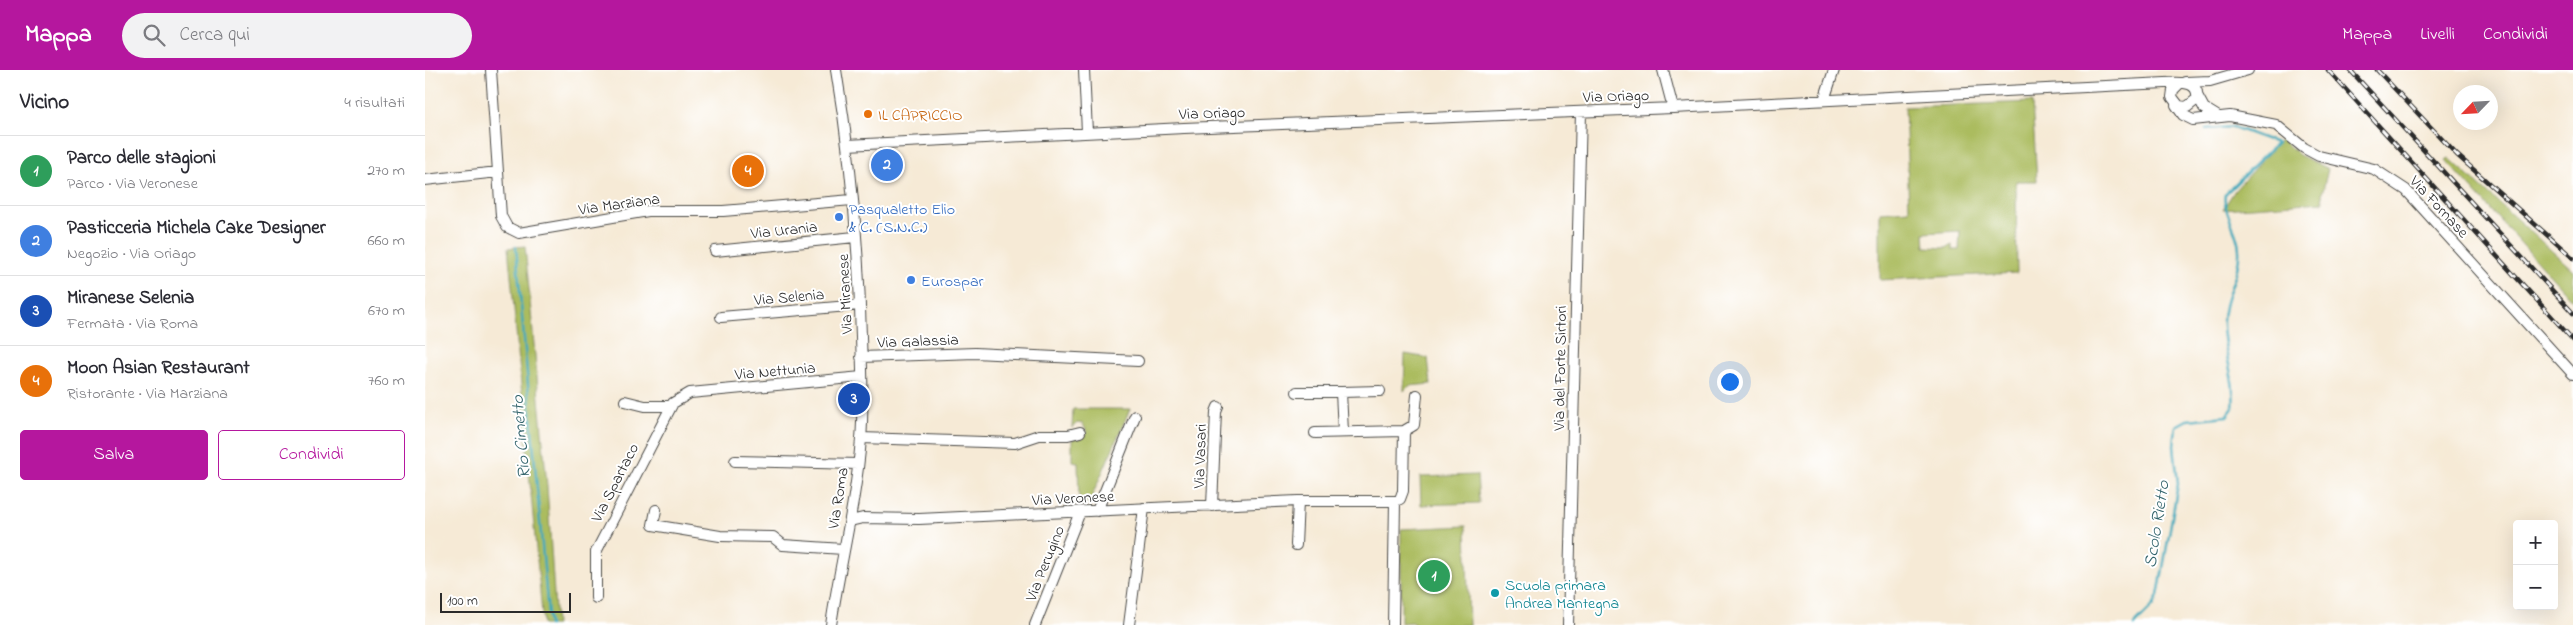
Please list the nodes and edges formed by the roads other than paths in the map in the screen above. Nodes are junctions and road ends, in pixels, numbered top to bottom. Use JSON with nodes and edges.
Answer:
{"nodes":[{"id":1,"x":491,"y":70,"type":"edge"},
{"id":2,"x":836,"y":70,"type":"edge"},
{"id":3,"x":1084,"y":70,"type":"edge"},
{"id":4,"x":1663,"y":70,"type":"edge"},
{"id":5,"x":1834,"y":70,"type":"edge"},
{"id":6,"x":2248,"y":70,"type":"edge"},
{"id":7,"x":2210,"y":81,"type":"junction"},
{"id":8,"x":2182,"y":83,"type":"junction"},
{"id":9,"x":2147,"y":85,"type":"junction"},
{"id":10,"x":2197,"y":93,"type":"junction"},
{"id":11,"x":1825,"y":100,"type":"junction"},
{"id":12,"x":2174,"y":100,"type":"junction"},
{"id":13,"x":1673,"y":108,"type":"junction"},
{"id":14,"x":1581,"y":112,"type":"junction"},
{"id":15,"x":2217,"y":116,"type":"junction"},
{"id":16,"x":1087,"y":132,"type":"junction"},
{"id":17,"x":847,"y":145,"type":"junction"},
{"id":18,"x":498,"y":172,"type":"junction"},
{"id":19,"x":425,"y":180,"type":"edge"},
{"id":20,"x":852,"y":200,"type":"junction"},
{"id":21,"x":855,"y":237,"type":"junction"},
{"id":22,"x":715,"y":251,"type":"dead end"},
{"id":23,"x":860,"y":305,"type":"junction"},
{"id":24,"x":721,"y":317,"type":"dead end"},
{"id":25,"x":861,"y":357,"type":"junction"},
{"id":26,"x":1138,"y":361,"type":"dead end"},
{"id":27,"x":2573,"y":374,"type":"edge"},
{"id":28,"x":862,"y":377,"type":"junction"},
{"id":29,"x":1380,"y":391,"type":"dead end"},
{"id":30,"x":1297,"y":392,"type":"dead end"},
{"id":31,"x":1341,"y":392,"type":"junction"},
{"id":32,"x":690,"y":393,"type":"joint"},
{"id":33,"x":1417,"y":394,"type":"dead end"},
{"id":34,"x":863,"y":398,"type":"joint"},
{"id":35,"x":625,"y":401,"type":"dead end"},
{"id":36,"x":671,"y":406,"type":"junction"},
{"id":37,"x":1218,"y":407,"type":"dead end"},
{"id":38,"x":1135,"y":416,"type":"dead end"},
{"id":39,"x":1405,"y":431,"type":"junction"},
{"id":40,"x":1080,"y":432,"type":"dead end"},
{"id":41,"x":1343,"y":432,"type":"junction"},
{"id":42,"x":1315,"y":434,"type":"dead end"},
{"id":43,"x":861,"y":438,"type":"junction"},
{"id":44,"x":735,"y":462,"type":"dead end"},
{"id":45,"x":858,"y":464,"type":"junction"},
{"id":46,"x":1395,"y":500,"type":"junction"},
{"id":47,"x":1298,"y":501,"type":"junction"},
{"id":48,"x":1212,"y":506,"type":"junction"},
{"id":49,"x":1144,"y":508,"type":"junction"},
{"id":50,"x":656,"y":510,"type":"dead end"},
{"id":51,"x":1097,"y":511,"type":"junction"},
{"id":52,"x":1080,"y":512,"type":"junction"},
{"id":53,"x":850,"y":521,"type":"junction"},
{"id":54,"x":1297,"y":545,"type":"dead end"},
{"id":55,"x":843,"y":549,"type":"junction"},
{"id":56,"x":595,"y":598,"type":"dead end"},
{"id":57,"x":833,"y":602,"type":"junction"},
{"id":58,"x":825,"y":625,"type":"edge"},
{"id":59,"x":831,"y":625,"type":"edge"},
{"id":60,"x":1035,"y":625,"type":"edge"},
{"id":61,"x":1129,"y":625,"type":"edge"},
{"id":62,"x":1393,"y":625,"type":"edge"},
{"id":63,"x":1568,"y":625,"type":"edge"}],
"edges":[{"from":1,"to":18,"type":"street","name":"Via Marziana"},
{"from":2,"to":17,"type":"street","name":"Via Miranese"},
{"from":3,"to":16,"type":"street"},
{"from":4,"to":13,"type":"street"},
{"from":5,"to":11,"type":"street"},
{"from":6,"to":7,"type":"street","name":"Via Oriago"},
{"from":7,"to":8,"type":"street","name":"Via Oriago"},
{"from":7,"to":10,"type":"street","name":"Via Oriago"},
{"from":8,"to":9,"type":"street","name":"Via Oriago"},
{"from":8,"to":10,"type":"street"},
{"from":8,"to":12,"type":"street"},
{"from":9,"to":11,"type":"street","name":"Via Oriago"},
{"from":9,"to":12,"type":"street","name":"Via Oriago"},
{"from":10,"to":12,"type":"street","name":"Via Oriago"},
{"from":10,"to":15,"type":"street"},
{"from":11,"to":13,"type":"street","name":"Via Oriago"},
{"from":12,"to":15,"type":"street","name":"Via Fornase"},
{"from":13,"to":14,"type":"street","name":"Via Oriago"},
{"from":14,"to":16,"type":"street","name":"Via Oriago"},
{"from":14,"to":63,"type":"street","name":"Via del Forte Sirtori"},
{"from":15,"to":27,"type":"street","name":"Via Fornase"},
{"from":16,"to":17,"type":"street","name":"Via Oriago"},
{"from":17,"to":20,"type":"street","name":"Via Miranese"},
{"from":18,"to":19,"type":"street"},
{"from":18,"to":20,"type":"street","name":"Via Marziana"},
{"from":20,"to":21,"type":"street","name":"Via Miranese"},
{"from":21,"to":22,"type":"street","name":"Via Urania"},
{"from":21,"to":23,"type":"street","name":"Via Miranese"},
{"from":23,"to":24,"type":"street","name":"Via Selenia"},
{"from":23,"to":25,"type":"street","name":"Via Miranese"},
{"from":25,"to":26,"type":"street","name":"Via Galassia"},
{"from":25,"to":28,"type":"street","name":"Via Miranese"},
{"from":28,"to":32,"type":"street","name":"Via Nettunia"},
{"from":28,"to":34,"type":"street","name":"Via Miranese"},
{"from":29,"to":31,"type":"street"},
{"from":30,"to":31,"type":"street"},
{"from":31,"to":41,"type":"street"},
{"from":32,"to":36,"type":"street","name":"Via Spartaco"},
{"from":33,"to":39,"type":"street"},
{"from":34,"to":43,"type":"street","name":"Via Roma"},
{"from":35,"to":36,"type":"street"},
{"from":36,"to":56,"type":"street","name":"Via Spartaco"},
{"from":37,"to":48,"type":"street","name":"Via Vasari"},
{"from":38,"to":51,"type":"street"},
{"from":39,"to":41,"type":"street"},
{"from":39,"to":46,"type":"street"},
{"from":40,"to":43,"type":"street"},
{"from":41,"to":42,"type":"street"},
{"from":43,"to":45,"type":"street","name":"Via Roma"},
{"from":44,"to":45,"type":"street"},
{"from":45,"to":53,"type":"street","name":"Via Roma"},
{"from":46,"to":47,"type":"street","name":"Via Veronese"},
{"from":46,"to":62,"type":"street"},
{"from":47,"to":48,"type":"street","name":"Via Veronese"},
{"from":47,"to":54,"type":"street"},
{"from":48,"to":49,"type":"street","name":"Via Veronese"},
{"from":49,"to":51,"type":"street","name":"Via Veronese"},
{"from":49,"to":61,"type":"street"},
{"from":50,"to":55,"type":"street"},
{"from":51,"to":52,"type":"street","name":"Via Veronese"},
{"from":52,"to":53,"type":"street","name":"Via Veronese"},
{"from":52,"to":60,"type":"street","name":"Via Perugino"},
{"from":53,"to":55,"type":"street","name":"Via Roma"},
{"from":55,"to":57,"type":"street","name":"Via Roma"},
{"from":57,"to":58,"type":"street","name":"Via Roma"},
{"from":57,"to":59,"type":"street","name":"Via Roma"}]}
